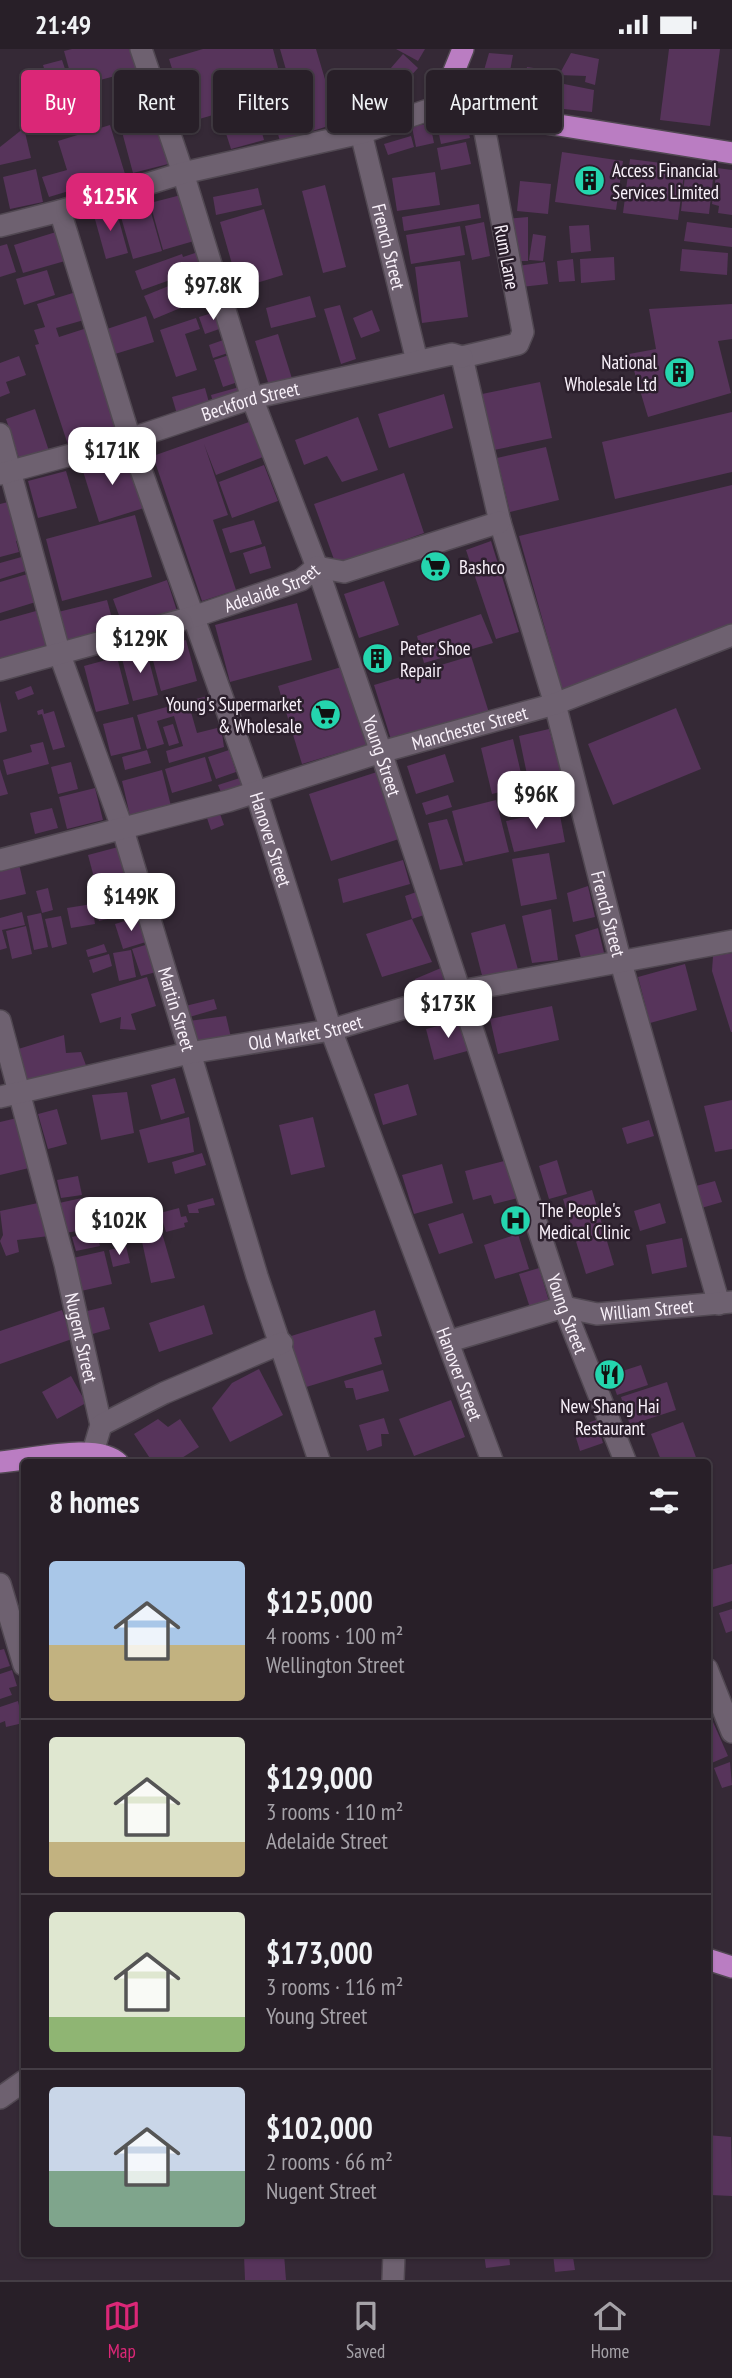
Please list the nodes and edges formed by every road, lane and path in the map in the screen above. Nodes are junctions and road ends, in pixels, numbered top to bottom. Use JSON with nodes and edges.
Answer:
{"nodes":[{"id":1,"x":141,"y":49,"type":"edge"},
{"id":2,"x":463,"y":49,"type":"edge"},
{"id":3,"x":455,"y":70,"type":"edge"},
{"id":4,"x":562,"y":125,"type":"edge"},
{"id":5,"x":361,"y":133,"type":"joint"},
{"id":6,"x":485,"y":133,"type":"edge"},
{"id":7,"x":732,"y":153,"type":"edge"},
{"id":8,"x":183,"y":173,"type":"junction"},
{"id":9,"x":60,"y":211,"type":"junction"},
{"id":10,"x":0,"y":226,"type":"edge"},
{"id":11,"x":462,"y":357,"type":"junction"},
{"id":12,"x":417,"y":361,"type":"junction"},
{"id":13,"x":252,"y":398,"type":"junction"},
{"id":14,"x":0,"y":434,"type":"edge"},
{"id":15,"x":131,"y":439,"type":"junction"},
{"id":16,"x":6,"y":473,"type":"edge"},
{"id":17,"x":500,"y":522,"type":"junction"},
{"id":18,"x":317,"y":567,"type":"junction"},
{"id":19,"x":196,"y":616,"type":"junction"},
{"id":20,"x":732,"y":635,"type":"edge"},
{"id":21,"x":60,"y":655,"type":"junction"},
{"id":22,"x":0,"y":670,"type":"edge"},
{"id":23,"x":555,"y":704,"type":"junction"},
{"id":24,"x":381,"y":752,"type":"junction"},
{"id":25,"x":256,"y":792,"type":"junction"},
{"id":26,"x":123,"y":830,"type":"junction"},
{"id":27,"x":0,"y":860,"type":"edge"},
{"id":28,"x":732,"y":941,"type":"edge"},
{"id":29,"x":621,"y":963,"type":"junction"},
{"id":30,"x":461,"y":991,"type":"junction"},
{"id":31,"x":0,"y":1021,"type":"edge"},
{"id":32,"x":331,"y":1030,"type":"junction"},
{"id":33,"x":189,"y":1053,"type":"junction"},
{"id":34,"x":10,"y":1095,"type":"edge"},
{"id":35,"x":726,"y":1303,"type":"edge"},
{"id":36,"x":564,"y":1307,"type":"junction"},
{"id":37,"x":450,"y":1341,"type":"junction"},
{"id":38,"x":282,"y":1343,"type":"junction"},
{"id":39,"x":101,"y":1425,"type":"junction"},
{"id":40,"x":93,"y":1451,"type":"junction"},
{"id":41,"x":25,"y":1459,"type":"edge"},
{"id":42,"x":114,"y":1459,"type":"edge"},
{"id":43,"x":319,"y":1459,"type":"edge"},
{"id":44,"x":492,"y":1459,"type":"edge"},
{"id":45,"x":624,"y":1459,"type":"edge"},
{"id":46,"x":21,"y":1460,"type":"edge"},
{"id":47,"x":0,"y":1462,"type":"edge"},
{"id":48,"x":0,"y":1584,"type":"edge"},
{"id":49,"x":3,"y":1610,"type":"edge"},
{"id":50,"x":21,"y":1657,"type":"edge"},
{"id":51,"x":711,"y":1679,"type":"edge"},
{"id":52,"x":732,"y":1733,"type":"edge"},
{"id":53,"x":711,"y":1960,"type":"edge"},
{"id":54,"x":732,"y":1967,"type":"edge"},
{"id":55,"x":21,"y":2083,"type":"edge"},
{"id":56,"x":0,"y":2098,"type":"edge"},
{"id":57,"x":394,"y":2257,"type":"edge"},
{"id":58,"x":393,"y":2280,"type":"edge"}],
"edges":[{"from":1,"to":8,"type":"street","name":"Young Street"},
{"from":2,"to":3,"type":"main road"},
{"from":4,"to":7,"type":"main road"},
{"from":5,"to":8,"type":"street"},
{"from":5,"to":12,"type":"street","name":"French Street"},
{"from":6,"to":11,"type":"street","name":"Rum Lane"},
{"from":8,"to":9,"type":"street"},
{"from":8,"to":13,"type":"street","name":"Young Street"},
{"from":9,"to":10,"type":"street"},
{"from":9,"to":15,"type":"street","name":"Hanover Street"},
{"from":11,"to":12,"type":"street","name":"Beckford Street"},
{"from":11,"to":17,"type":"street","name":"French Street"},
{"from":12,"to":13,"type":"street","name":"Beckford Street"},
{"from":13,"to":15,"type":"street","name":"Beckford Street"},
{"from":13,"to":18,"type":"street","name":"Young Street"},
{"from":14,"to":16,"type":"street","name":"Martin Street"},
{"from":15,"to":16,"type":"street","name":"Beckford Street"},
{"from":15,"to":19,"type":"street","name":"Hanover Street"},
{"from":16,"to":21,"type":"street","name":"Martin Street"},
{"from":17,"to":18,"type":"street","name":"Adelaide Street"},
{"from":17,"to":23,"type":"street","name":"French Street"},
{"from":18,"to":19,"type":"street","name":"Adelaide Street"},
{"from":18,"to":24,"type":"street","name":"Young Street"},
{"from":19,"to":21,"type":"street","name":"Adelaide Street"},
{"from":19,"to":25,"type":"street","name":"Hanover Street"},
{"from":20,"to":23,"type":"street","name":"Manchester Street"},
{"from":21,"to":22,"type":"street","name":"Adelaide Street"},
{"from":21,"to":26,"type":"street","name":"Martin Street"},
{"from":23,"to":24,"type":"street","name":"Manchester Street"},
{"from":23,"to":29,"type":"street","name":"French Street"},
{"from":24,"to":25,"type":"street","name":"Manchester Street"},
{"from":24,"to":30,"type":"street","name":"Young Street"},
{"from":25,"to":26,"type":"street","name":"Manchester Street"},
{"from":25,"to":32,"type":"street","name":"Hanover Street"},
{"from":26,"to":27,"type":"street","name":"Manchester Street"},
{"from":26,"to":33,"type":"street","name":"Martin Street"},
{"from":28,"to":29,"type":"street","name":"Old Market Street"},
{"from":29,"to":30,"type":"street","name":"Old Market Street"},
{"from":29,"to":35,"type":"street","name":"French Street"},
{"from":30,"to":32,"type":"street","name":"Old Market Street"},
{"from":30,"to":36,"type":"street","name":"Young Street"},
{"from":31,"to":34,"type":"street","name":"Nugent Street"},
{"from":32,"to":33,"type":"street","name":"Old Market Street"},
{"from":32,"to":37,"type":"street","name":"Hanover Street"},
{"from":33,"to":34,"type":"street","name":"Old Market Street"},
{"from":33,"to":38,"type":"street","name":"Martin Street"},
{"from":34,"to":39,"type":"street","name":"Nugent Street"},
{"from":35,"to":36,"type":"street","name":"William Street"},
{"from":36,"to":37,"type":"street"},
{"from":36,"to":45,"type":"street","name":"Young Street"},
{"from":37,"to":44,"type":"street","name":"Hanover Street"},
{"from":38,"to":39,"type":"street"},
{"from":38,"to":43,"type":"street","name":"Martin Street"},
{"from":39,"to":40,"type":"street","name":"Nugent Street"},
{"from":40,"to":41,"type":"main road"},
{"from":40,"to":42,"type":"main road"},
{"from":46,"to":47,"type":"main road"},
{"from":48,"to":49,"type":"street"},
{"from":49,"to":50,"type":"street"},
{"from":51,"to":52,"type":"street"},
{"from":53,"to":54,"type":"main road"},
{"from":55,"to":56,"type":"street"},
{"from":57,"to":58,"type":"street"}]}
